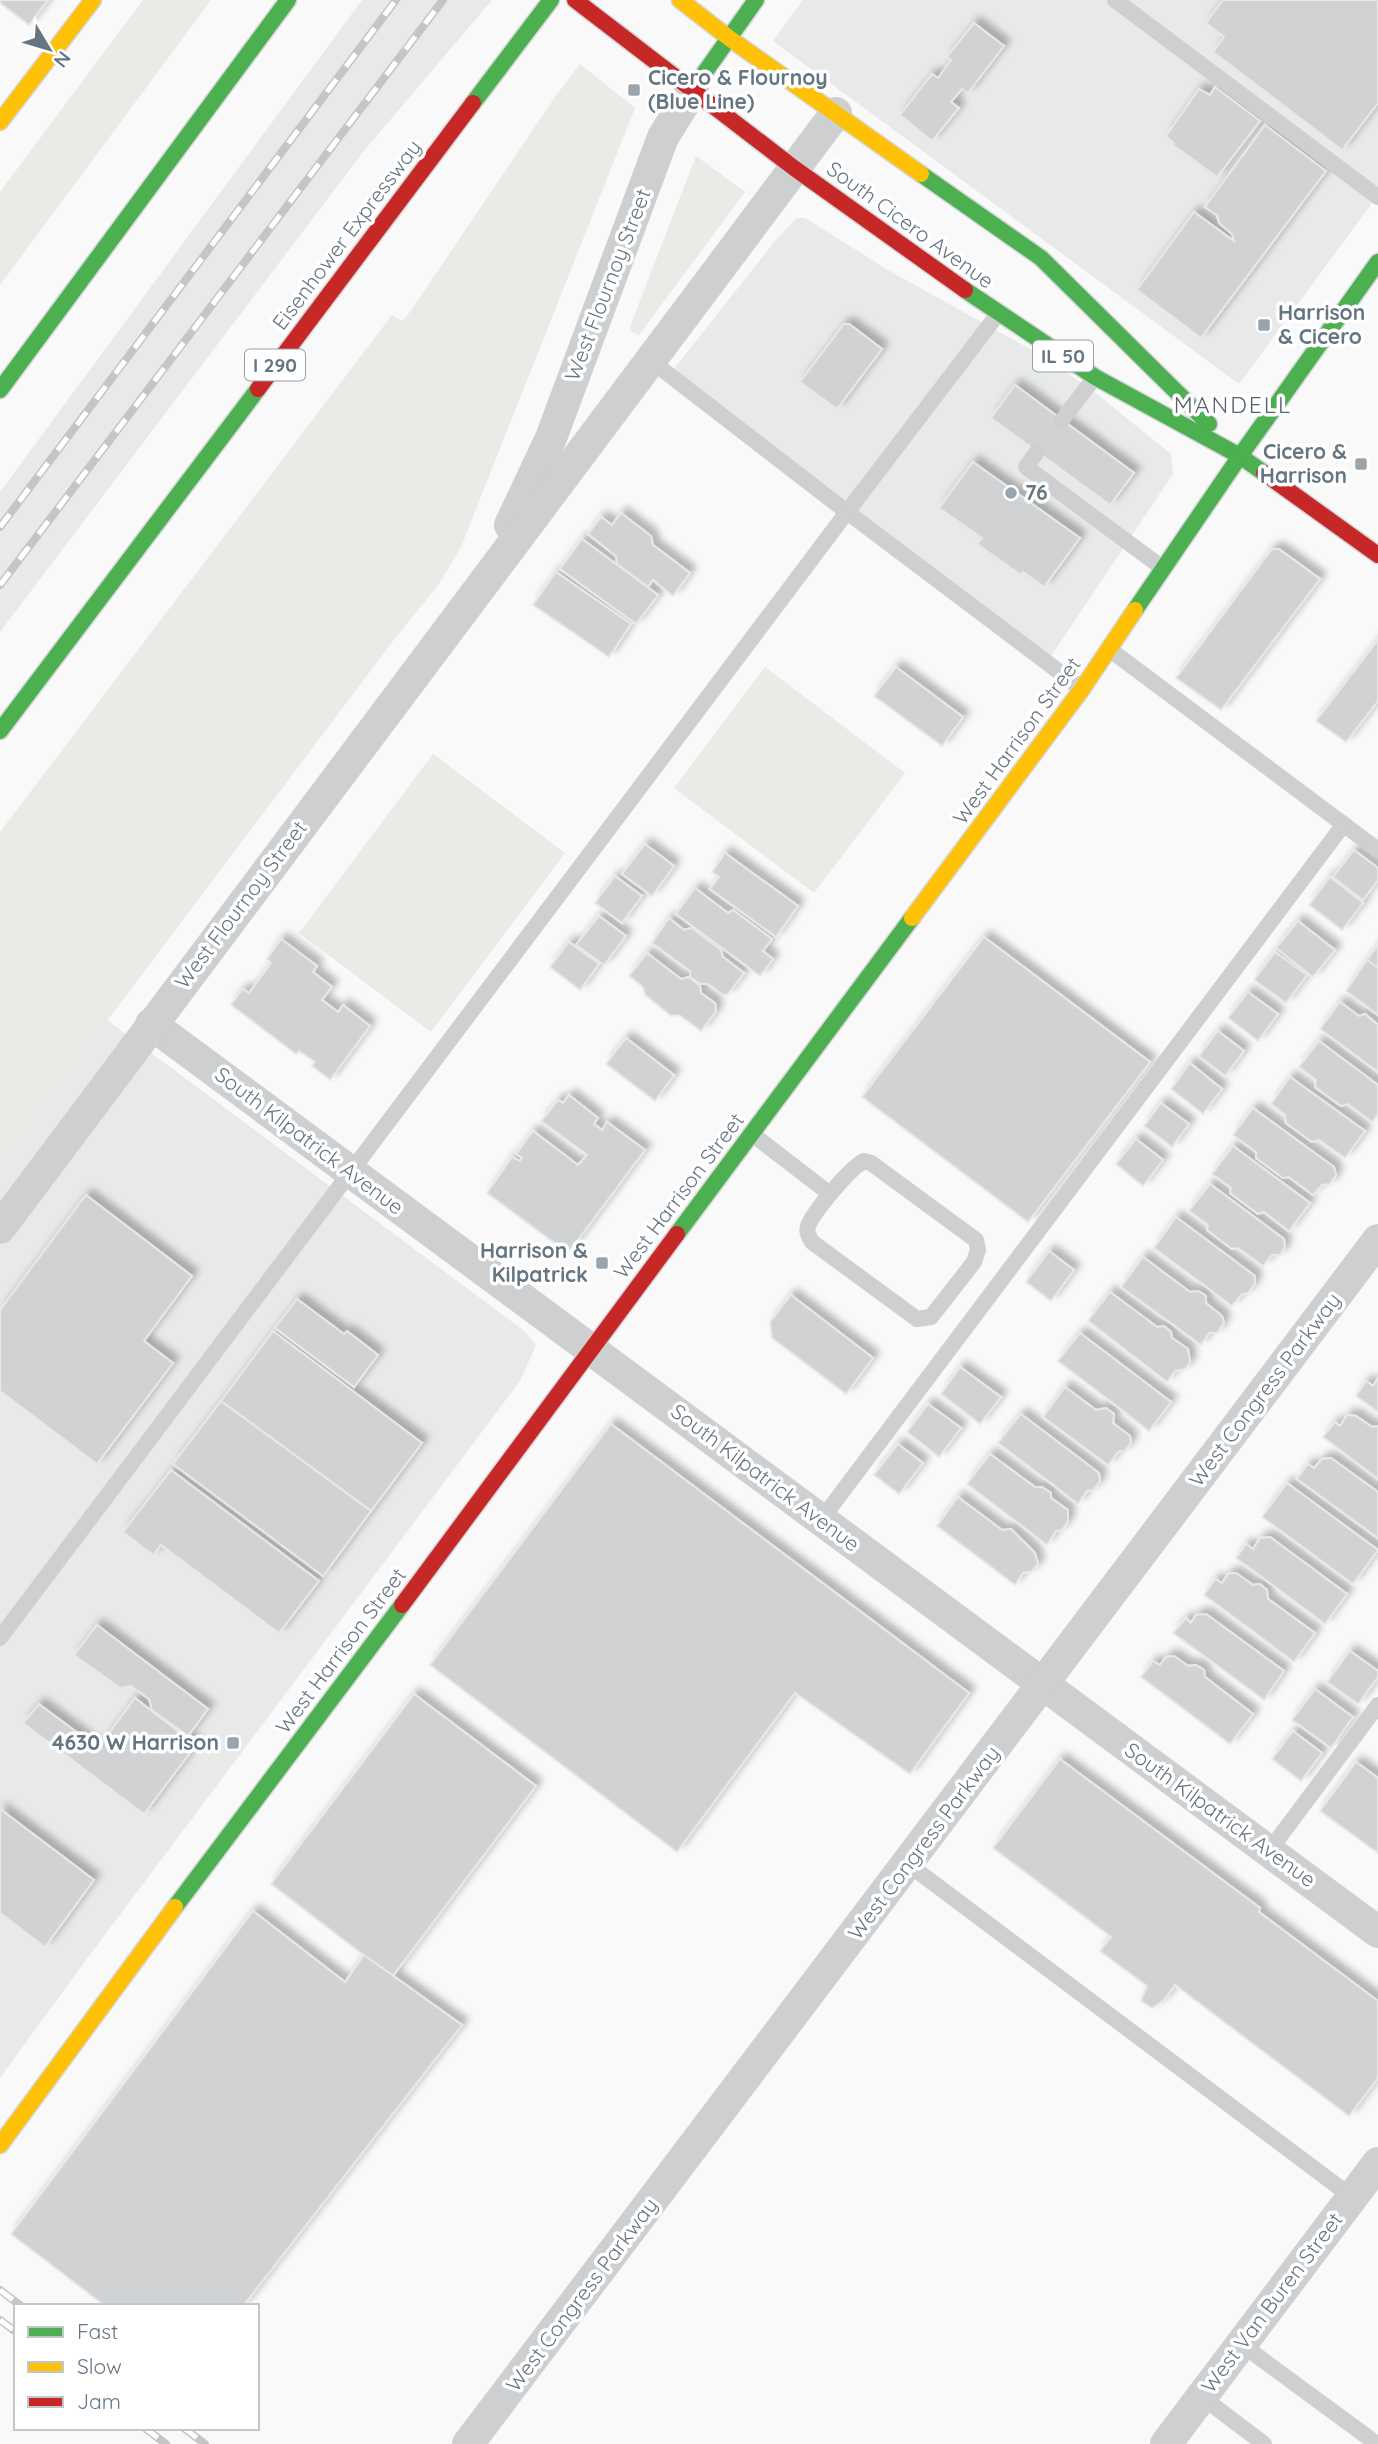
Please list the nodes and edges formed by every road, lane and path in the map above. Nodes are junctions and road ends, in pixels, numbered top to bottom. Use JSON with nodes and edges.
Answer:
{"nodes":[{"id":1,"x":93,"y":0,"type":"edge"},
{"id":2,"x":288,"y":0,"type":"edge"},
{"id":3,"x":551,"y":0,"type":"edge"},
{"id":4,"x":575,"y":0,"type":"edge"},
{"id":5,"x":680,"y":0,"type":"edge"},
{"id":6,"x":756,"y":0,"type":"edge"},
{"id":7,"x":1115,"y":0,"type":"edge"},
{"id":8,"x":729,"y":38,"type":"junction"},
{"id":9,"x":693,"y":89,"type":"junction"},
{"id":10,"x":836,"y":113,"type":"junction"},
{"id":11,"x":0,"y":122,"type":"edge"},
{"id":12,"x":793,"y":168,"type":"junction"},
{"id":13,"x":1378,"y":197,"type":"edge"},
{"id":14,"x":1378,"y":262,"type":"edge"},
{"id":15,"x":998,"y":314,"type":"junction"},
{"id":16,"x":650,"y":360,"type":"junction"},
{"id":17,"x":1095,"y":377,"type":"junction"},
{"id":18,"x":0,"y":390,"type":"edge"},
{"id":19,"x":1062,"y":420,"type":"dead end"},
{"id":20,"x":1037,"y":452,"type":"dead end"},
{"id":21,"x":1240,"y":456,"type":"junction"},
{"id":22,"x":847,"y":512,"type":"junction"},
{"id":23,"x":1378,"y":555,"type":"edge"},
{"id":24,"x":1164,"y":569,"type":"junction"},
{"id":25,"x":483,"y":583,"type":"junction"},
{"id":26,"x":1109,"y":649,"type":"junction"},
{"id":27,"x":1082,"y":689,"type":"junction"},
{"id":28,"x":0,"y":731,"type":"edge"},
{"id":29,"x":1343,"y":824,"type":"junction"},
{"id":30,"x":1378,"y":850,"type":"edge"},
{"id":31,"x":151,"y":1024,"type":"junction"},
{"id":32,"x":752,"y":1134,"type":"junction"},
{"id":33,"x":351,"y":1171,"type":"junction"},
{"id":34,"x":830,"y":1194,"type":"junction"},
{"id":35,"x":0,"y":1228,"type":"edge"},
{"id":36,"x":1378,"y":1240,"type":"edge"},
{"id":37,"x":592,"y":1350,"type":"junction"},
{"id":38,"x":821,"y":1520,"type":"junction"},
{"id":39,"x":0,"y":1638,"type":"edge"},
{"id":40,"x":1044,"y":1685,"type":"junction"},
{"id":41,"x":1378,"y":1705,"type":"edge"},
{"id":42,"x":1269,"y":1851,"type":"junction"},
{"id":43,"x":908,"y":1864,"type":"junction"},
{"id":44,"x":1378,"y":1932,"type":"edge"},
{"id":45,"x":0,"y":2145,"type":"edge"},
{"id":46,"x":1378,"y":2163,"type":"edge"},
{"id":47,"x":1352,"y":2197,"type":"junction"},
{"id":48,"x":1241,"y":2344,"type":"junction"},
{"id":49,"x":1202,"y":2397,"type":"junction"},
{"id":50,"x":468,"y":2444,"type":"edge"},
{"id":51,"x":1166,"y":2444,"type":"edge"},
{"id":52,"x":1264,"y":2444,"type":"edge"},
{"id":53,"x":1377,"y":2444,"type":"edge"}],
"edges":[{"from":1,"to":11,"type":"main road"},
{"from":2,"to":18,"type":"main road"},
{"from":3,"to":28,"type":"main road","name":"Eisenhower Expressway","number":"I 290"},
{"from":4,"to":9,"type":"main road","name":"South Cicero Avenue","number":"IL 50"},
{"from":5,"to":8,"type":"main road","name":"South Cicero Avenue","number":"IL 50"},
{"from":6,"to":8,"type":"main road","name":"West Flournoy Street"},
{"from":7,"to":13,"type":"lane"},
{"from":8,"to":9,"type":"main road","name":"West Flournoy Street"},
{"from":8,"to":10,"type":"main road","name":"South Cicero Avenue","number":"IL 50"},
{"from":9,"to":12,"type":"main road","name":"South Cicero Avenue","number":"IL 50"},
{"from":9,"to":25,"type":"street","name":"West Flournoy Street"},
{"from":10,"to":12,"type":"street","name":"West Flournoy Street"},
{"from":10,"to":21,"type":"main road","name":"South Cicero Avenue","number":"IL 50"},
{"from":12,"to":15,"type":"main road","name":"South Cicero Avenue","number":"IL 50"},
{"from":12,"to":16,"type":"street","name":"West Flournoy Street"},
{"from":14,"to":21,"type":"main road","name":"West Harrison Street"},
{"from":15,"to":17,"type":"main road","name":"South Cicero Avenue","number":"IL 50"},
{"from":15,"to":22,"type":"lane"},
{"from":16,"to":22,"type":"lane"},
{"from":16,"to":25,"type":"street","name":"West Flournoy Street"},
{"from":17,"to":19,"type":"lane"},
{"from":17,"to":21,"type":"main road","name":"South Cicero Avenue","number":"IL 50"},
{"from":20,"to":24,"type":"lane"},
{"from":21,"to":23,"type":"main road","name":"South Cicero Avenue","number":"IL 50"},
{"from":21,"to":24,"type":"main road","name":"West Harrison Street"},
{"from":22,"to":27,"type":"lane"},
{"from":22,"to":33,"type":"lane"},
{"from":24,"to":26,"type":"main road","name":"West Harrison Street"},
{"from":25,"to":31,"type":"street","name":"West Flournoy Street"},
{"from":26,"to":27,"type":"main road","name":"West Harrison Street"},
{"from":26,"to":29,"type":"lane"},
{"from":27,"to":32,"type":"main road","name":"West Harrison Street"},
{"from":29,"to":30,"type":"lane"},
{"from":29,"to":38,"type":"lane"},
{"from":31,"to":33,"type":"street","name":"South Kilpatrick Avenue"},
{"from":31,"to":35,"type":"street","name":"West Flournoy Street"},
{"from":32,"to":34,"type":"lane"},
{"from":32,"to":37,"type":"main road","name":"West Harrison Street"},
{"from":33,"to":37,"type":"street","name":"South Kilpatrick Avenue"},
{"from":33,"to":39,"type":"lane"},
{"from":34,"to":34,"type":"lane"},
{"from":36,"to":40,"type":"street","name":"West Congress Parkway"},
{"from":37,"to":38,"type":"street","name":"South Kilpatrick Avenue"},
{"from":37,"to":45,"type":"main road","name":"West Harrison Street"},
{"from":38,"to":40,"type":"street","name":"South Kilpatrick Avenue"},
{"from":40,"to":42,"type":"street","name":"South Kilpatrick Avenue"},
{"from":40,"to":43,"type":"street","name":"West Congress Parkway"},
{"from":41,"to":42,"type":"lane"},
{"from":42,"to":44,"type":"street","name":"South Kilpatrick Avenue"},
{"from":43,"to":47,"type":"lane"},
{"from":43,"to":50,"type":"street","name":"West Congress Parkway"},
{"from":46,"to":47,"type":"street","name":"West Van Buren Street"},
{"from":47,"to":48,"type":"street","name":"West Van Buren Street"},
{"from":48,"to":49,"type":"street","name":"West Van Buren Street"},
{"from":48,"to":53,"type":"lane"},
{"from":49,"to":51,"type":"street","name":"West Van Buren Street"},
{"from":49,"to":52,"type":"lane"}]}
